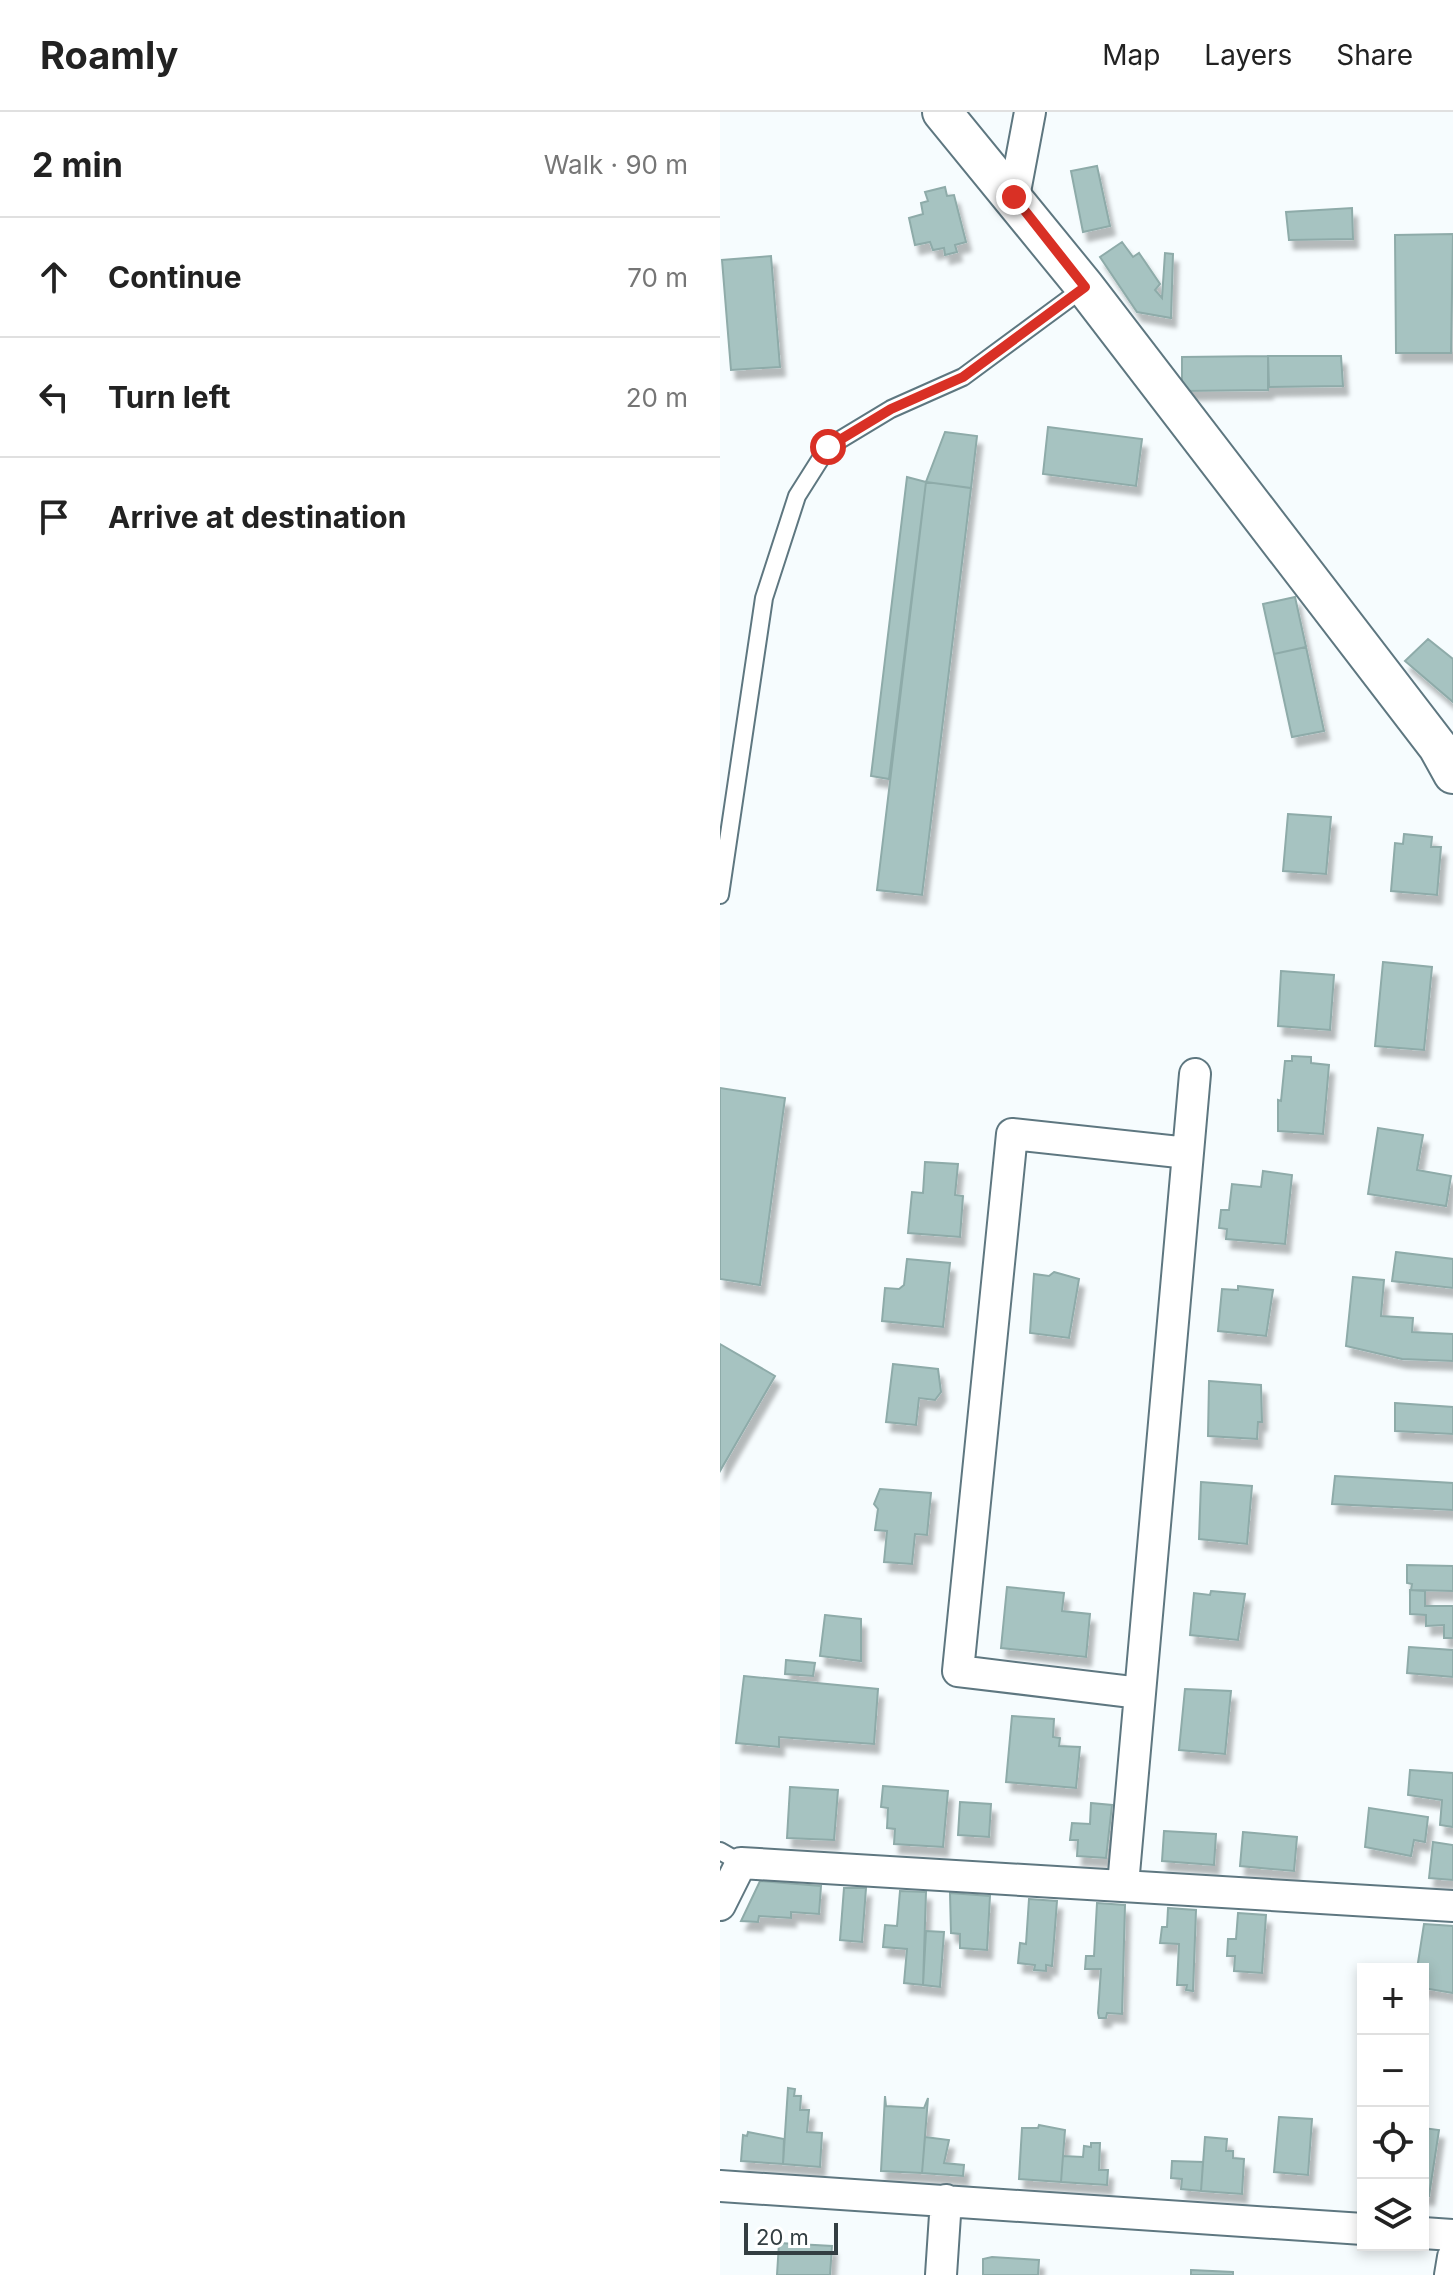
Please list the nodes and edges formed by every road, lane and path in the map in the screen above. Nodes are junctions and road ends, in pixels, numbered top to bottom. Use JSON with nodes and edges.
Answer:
{"nodes":[{"id":1,"x":942,"y":112,"type":"edge"},
{"id":2,"x":1030,"y":112,"type":"edge"},
{"id":3,"x":1014,"y":197,"type":"junction"},
{"id":4,"x":1085,"y":287,"type":"junction"},
{"id":5,"x":1448,"y":758,"type":"edge"},
{"id":6,"x":720,"y":895,"type":"edge"},
{"id":7,"x":1195,"y":1074,"type":"dead end"},
{"id":8,"x":1188,"y":1153,"type":"junction"},
{"id":9,"x":1140,"y":1693,"type":"junction"},
{"id":10,"x":730,"y":1857,"type":"edge"},
{"id":11,"x":1123,"y":1885,"type":"junction"},
{"id":12,"x":720,"y":1905,"type":"edge"},
{"id":13,"x":1453,"y":1906,"type":"edge"},
{"id":14,"x":720,"y":2186,"type":"edge"},
{"id":15,"x":946,"y":2200,"type":"junction"},
{"id":16,"x":1357,"y":2229,"type":"edge"},
{"id":17,"x":1429,"y":2233,"type":"edge"},
{"id":18,"x":1453,"y":2235,"type":"edge"},
{"id":19,"x":1453,"y":2257,"type":"edge"},
{"id":20,"x":941,"y":2275,"type":"edge"},
{"id":21,"x":1450,"y":2275,"type":"edge"}],
"edges":[{"from":1,"to":3,"type":"street"},
{"from":2,"to":3,"type":"street"},
{"from":3,"to":4,"type":"street"},
{"from":4,"to":5,"type":"street"},
{"from":4,"to":6,"type":"lane"},
{"from":7,"to":8,"type":"street"},
{"from":8,"to":9,"type":"street"},
{"from":8,"to":9,"type":"street"},
{"from":9,"to":11,"type":"street"},
{"from":10,"to":11,"type":"street"},
{"from":10,"to":12,"type":"street"},
{"from":11,"to":13,"type":"street"},
{"from":14,"to":15,"type":"street"},
{"from":15,"to":16,"type":"street"},
{"from":15,"to":20,"type":"street"},
{"from":17,"to":18,"type":"street"},
{"from":19,"to":21,"type":"street"}]}
